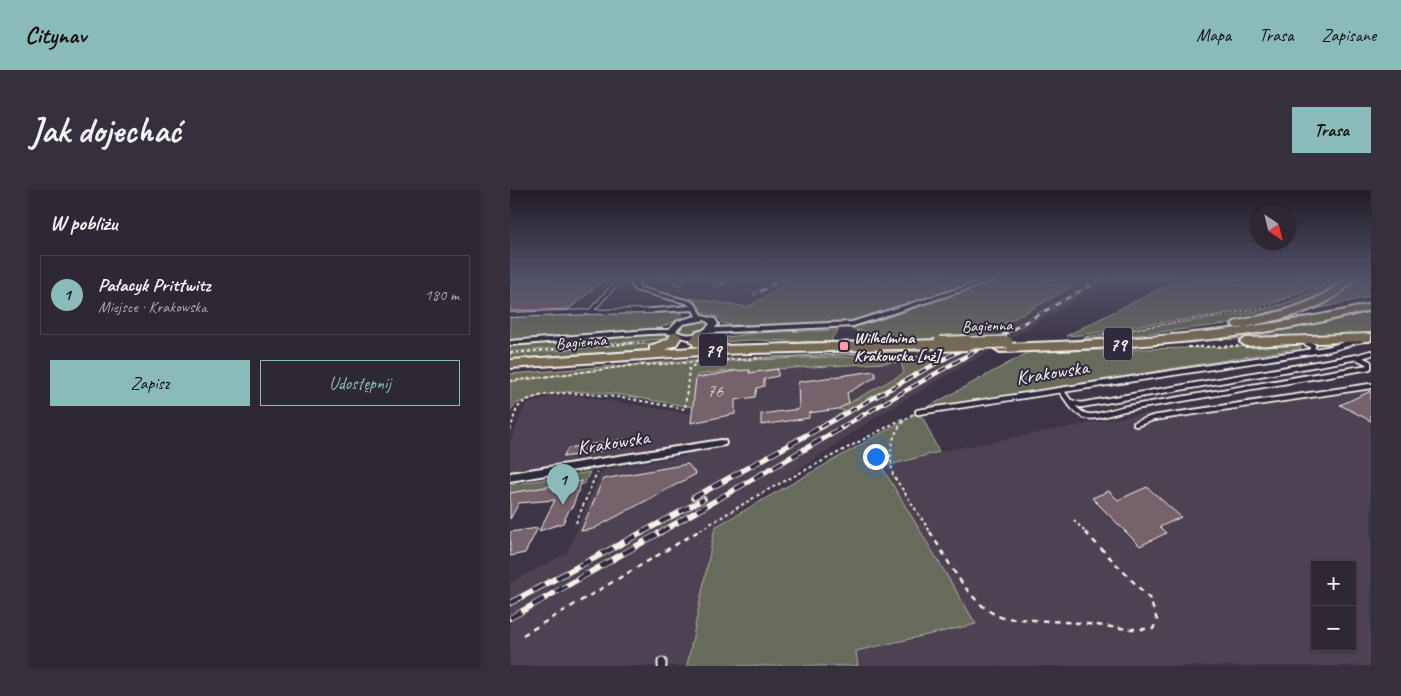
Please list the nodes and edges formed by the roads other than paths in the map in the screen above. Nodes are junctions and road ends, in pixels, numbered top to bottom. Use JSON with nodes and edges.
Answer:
{"nodes":[{"id":1,"x":600,"y":301,"type":"edge"},
{"id":2,"x":685,"y":301,"type":"edge"},
{"id":3,"x":925,"y":301,"type":"edge"},
{"id":4,"x":1319,"y":301,"type":"edge"},
{"id":5,"x":1362,"y":301,"type":"edge"},
{"id":6,"x":1371,"y":307,"type":"edge"},
{"id":7,"x":695,"y":308,"type":"junction"},
{"id":8,"x":652,"y":310,"type":"joint"},
{"id":9,"x":590,"y":312,"type":"junction"},
{"id":10,"x":510,"y":315,"type":"edge"},
{"id":11,"x":701,"y":318,"type":"junction"},
{"id":12,"x":687,"y":320,"type":"junction"},
{"id":13,"x":714,"y":324,"type":"junction"},
{"id":14,"x":743,"y":328,"type":"junction"},
{"id":15,"x":1218,"y":329,"type":"junction"},
{"id":16,"x":704,"y":333,"type":"junction"},
{"id":17,"x":673,"y":334,"type":"junction"},
{"id":18,"x":1370,"y":337,"type":"joint"},
{"id":19,"x":1303,"y":340,"type":"junction"},
{"id":20,"x":1162,"y":342,"type":"junction"},
{"id":21,"x":510,"y":343,"type":"edge"},
{"id":22,"x":1041,"y":344,"type":"junction"},
{"id":23,"x":812,"y":347,"type":"junction"},
{"id":24,"x":938,"y":347,"type":"junction"},
{"id":25,"x":1311,"y":351,"type":"junction"},
{"id":26,"x":1371,"y":353,"type":"edge"},
{"id":27,"x":614,"y":356,"type":"junction"},
{"id":28,"x":1357,"y":357,"type":"junction"},
{"id":29,"x":510,"y":364,"type":"edge"},
{"id":30,"x":510,"y":371,"type":"edge"},
{"id":31,"x":1371,"y":386,"type":"edge"},
{"id":32,"x":1061,"y":390,"type":"junction"},
{"id":33,"x":1070,"y":402,"type":"junction"},
{"id":34,"x":918,"y":412,"type":"road end"},
{"id":35,"x":1136,"y":424,"type":"dead end"},
{"id":36,"x":722,"y":443,"type":"dead end"},
{"id":37,"x":510,"y":477,"type":"edge"}],
"edges":[{"from":1,"to":9,"type":"lane"},
{"from":2,"to":7,"type":"street"},
{"from":3,"to":14,"type":"street"},
{"from":4,"to":15,"type":"main road"},
{"from":5,"to":15,"type":"main road","name":"Bagienna","number":"79"},
{"from":6,"to":20,"type":"main road","name":"Bagienna","number":"79"},
{"from":7,"to":8,"type":"street"},
{"from":7,"to":11,"type":"street"},
{"from":7,"to":12,"type":"street"},
{"from":8,"to":9,"type":"lane"},
{"from":9,"to":10,"type":"lane"},
{"from":11,"to":12,"type":"street"},
{"from":11,"to":13,"type":"street"},
{"from":12,"to":17,"type":"street"},
{"from":13,"to":14,"type":"street"},
{"from":13,"to":16,"type":"street"},
{"from":14,"to":16,"type":"street"},
{"from":15,"to":22,"type":"main road","name":"Bagienna","number":"79"},
{"from":16,"to":17,"type":"street"},
{"from":16,"to":23,"type":"main road"},
{"from":17,"to":21,"type":"street"},
{"from":17,"to":27,"type":"main road"},
{"from":18,"to":19,"type":"main road"},
{"from":18,"to":25,"type":"lane","name":"Krakowska"},
{"from":19,"to":20,"type":"main road"},
{"from":19,"to":25,"type":"lane"},
{"from":20,"to":22,"type":"main road","name":"Bagienna","number":"79"},
{"from":22,"to":24,"type":"main road","name":"Bagienna","number":"79"},
{"from":23,"to":24,"type":"main road","name":"Bagienna","number":"79"},
{"from":23,"to":27,"type":"main road","name":"Bagienna","number":"79"},
{"from":24,"to":30,"type":"main road","name":"Bagienna","number":"79"},
{"from":25,"to":32,"type":"lane","name":"Krakowska"},
{"from":26,"to":28,"type":"lane"},
{"from":27,"to":29,"type":"main road","name":"Bagienna","number":"79"},
{"from":28,"to":33,"type":"lane"},
{"from":28,"to":33,"type":"lane"},
{"from":31,"to":35,"type":"lane"},
{"from":32,"to":33,"type":"lane"},
{"from":32,"to":34,"type":"lane","name":"Krakowska"},
{"from":36,"to":37,"type":"street","name":"Krakowska"}]}
